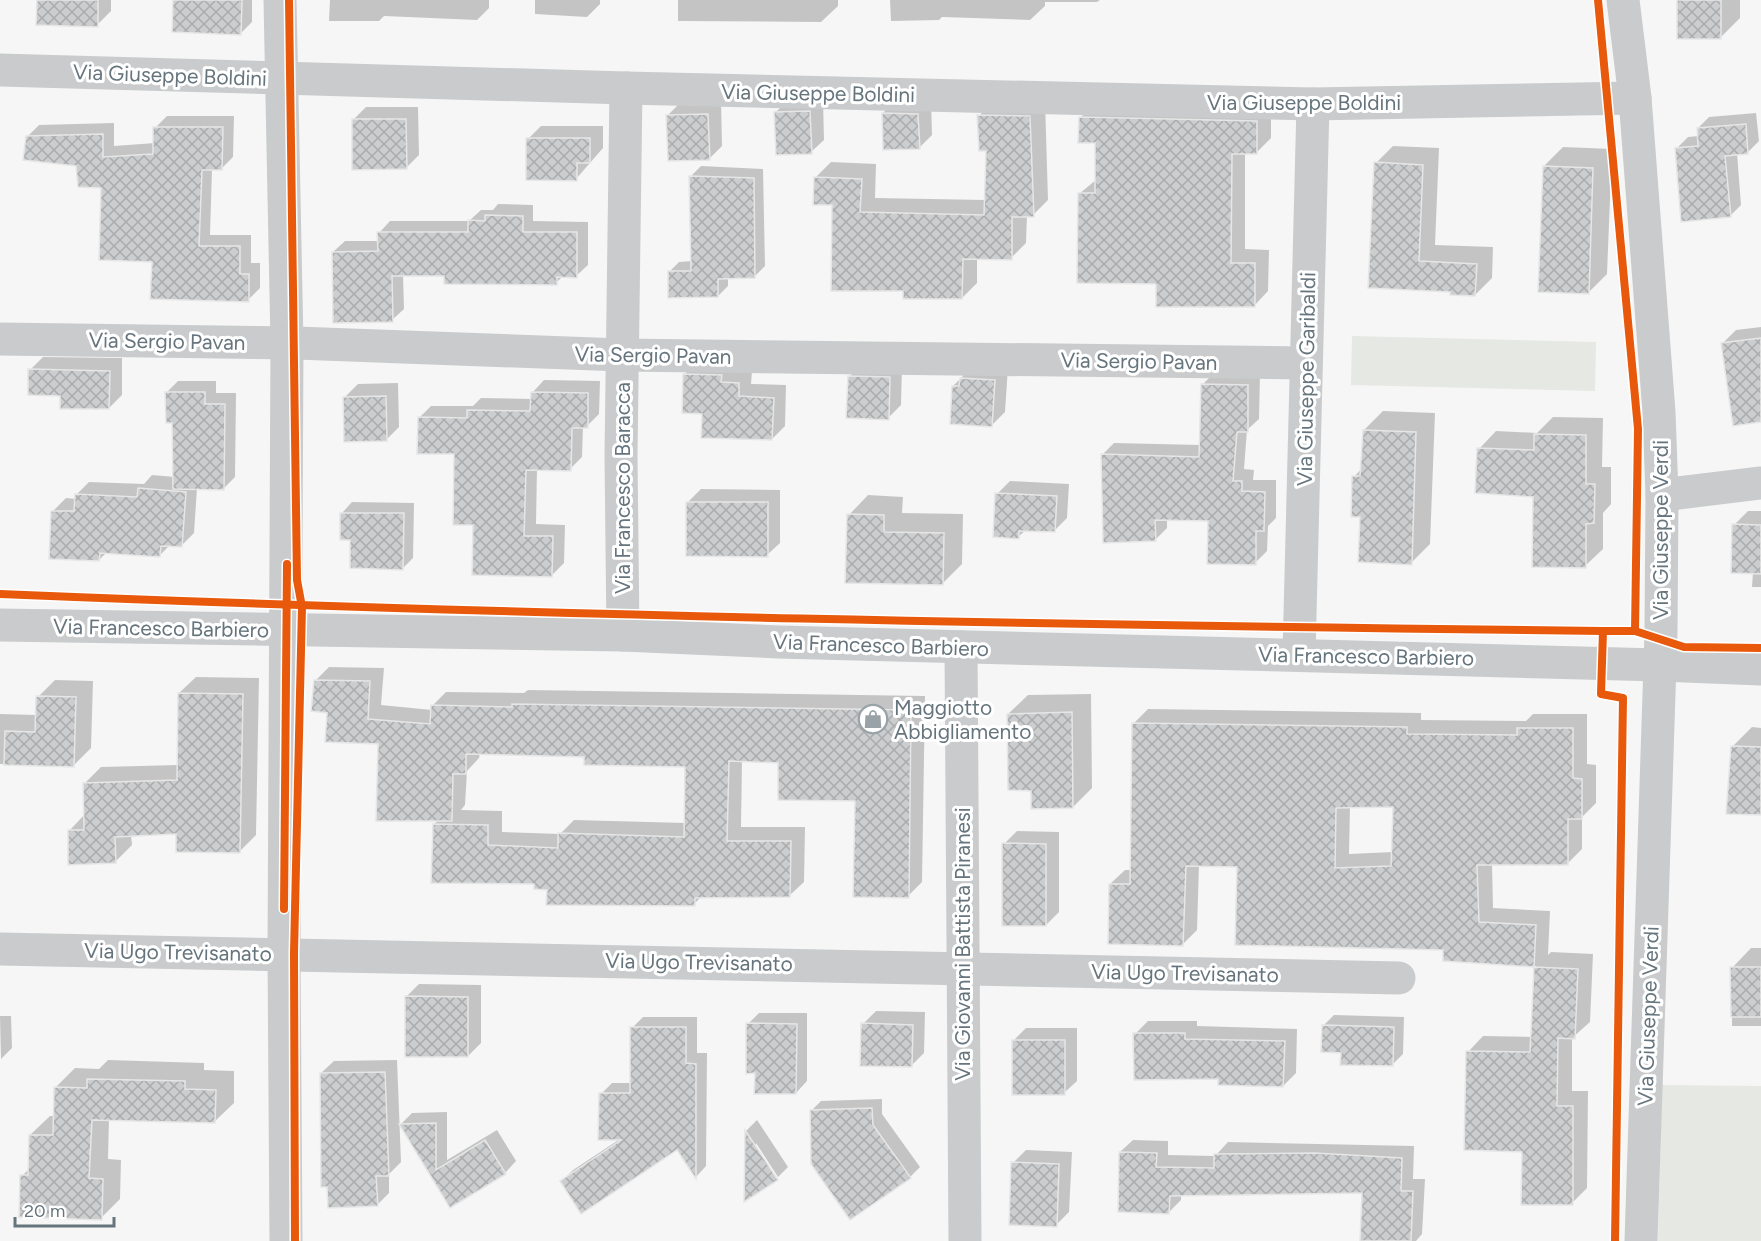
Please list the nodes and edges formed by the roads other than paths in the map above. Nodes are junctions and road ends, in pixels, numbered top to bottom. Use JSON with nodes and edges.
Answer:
{"nodes":[{"id":1,"x":280,"y":0,"type":"edge"},
{"id":2,"x":1623,"y":0,"type":"edge"},
{"id":3,"x":0,"y":70,"type":"edge"},
{"id":4,"x":282,"y":79,"type":"junction"},
{"id":5,"x":626,"y":88,"type":"junction"},
{"id":6,"x":1635,"y":98,"type":"junction"},
{"id":7,"x":1313,"y":104,"type":"junction"},
{"id":8,"x":0,"y":339,"type":"edge"},
{"id":9,"x":287,"y":343,"type":"junction"},
{"id":10,"x":622,"y":355,"type":"junction"},
{"id":11,"x":1306,"y":363,"type":"junction"},
{"id":12,"x":1761,"y":483,"type":"edge"},
{"id":13,"x":1662,"y":495,"type":"junction"},
{"id":14,"x":0,"y":625,"type":"edge"},
{"id":15,"x":287,"y":630,"type":"junction"},
{"id":16,"x":624,"y":635,"type":"junction"},
{"id":17,"x":960,"y":647,"type":"junction"},
{"id":18,"x":1299,"y":654,"type":"junction"},
{"id":19,"x":1660,"y":665,"type":"junction"},
{"id":20,"x":1761,"y":669,"type":"edge"},
{"id":21,"x":0,"y":949,"type":"edge"},
{"id":22,"x":284,"y":953,"type":"junction"},
{"id":23,"x":961,"y":968,"type":"junction"},
{"id":24,"x":1399,"y":978,"type":"dead end"},
{"id":25,"x":286,"y":1241,"type":"edge"},
{"id":26,"x":966,"y":1241,"type":"edge"},
{"id":27,"x":1641,"y":1241,"type":"edge"}],
"edges":[{"from":1,"to":4,"type":"street"},
{"from":2,"to":6,"type":"street","name":"Via Giuseppe Verdi"},
{"from":3,"to":4,"type":"street","name":"Via Giuseppe Boldini"},
{"from":4,"to":5,"type":"street","name":"Via Giuseppe Boldini"},
{"from":4,"to":9,"type":"street"},
{"from":5,"to":7,"type":"street","name":"Via Giuseppe Boldini"},
{"from":5,"to":10,"type":"street","name":"Via Francesco Baracca"},
{"from":6,"to":7,"type":"street","name":"Via Giuseppe Boldini"},
{"from":6,"to":13,"type":"street","name":"Via Giuseppe Verdi"},
{"from":7,"to":11,"type":"street","name":"Via Giuseppe Garibaldi"},
{"from":8,"to":9,"type":"street","name":"Via Sergio Pavan"},
{"from":9,"to":10,"type":"street","name":"Via Sergio Pavan"},
{"from":9,"to":15,"type":"street"},
{"from":10,"to":11,"type":"street","name":"Via Sergio Pavan"},
{"from":10,"to":16,"type":"street","name":"Via Francesco Baracca"},
{"from":11,"to":18,"type":"street","name":"Via Giuseppe Garibaldi"},
{"from":12,"to":13,"type":"street"},
{"from":13,"to":19,"type":"street","name":"Via Giuseppe Verdi"},
{"from":14,"to":15,"type":"street","name":"Via Francesco Barbiero"},
{"from":15,"to":16,"type":"street","name":"Via Francesco Barbiero"},
{"from":15,"to":22,"type":"street"},
{"from":16,"to":17,"type":"street","name":"Via Francesco Barbiero"},
{"from":17,"to":18,"type":"street","name":"Via Francesco Barbiero"},
{"from":17,"to":23,"type":"street","name":"Via Giovanni Battista Piranesi"},
{"from":18,"to":19,"type":"street","name":"Via Francesco Barbiero"},
{"from":19,"to":20,"type":"street","name":"Via Francesco Barbiero"},
{"from":19,"to":27,"type":"street","name":"Via Giuseppe Verdi"},
{"from":21,"to":22,"type":"street","name":"Via Ugo Trevisanato"},
{"from":22,"to":23,"type":"street","name":"Via Ugo Trevisanato"},
{"from":22,"to":25,"type":"street"},
{"from":23,"to":24,"type":"street","name":"Via Ugo Trevisanato"},
{"from":23,"to":26,"type":"street","name":"Via Giovanni Battista Piranesi"}]}
